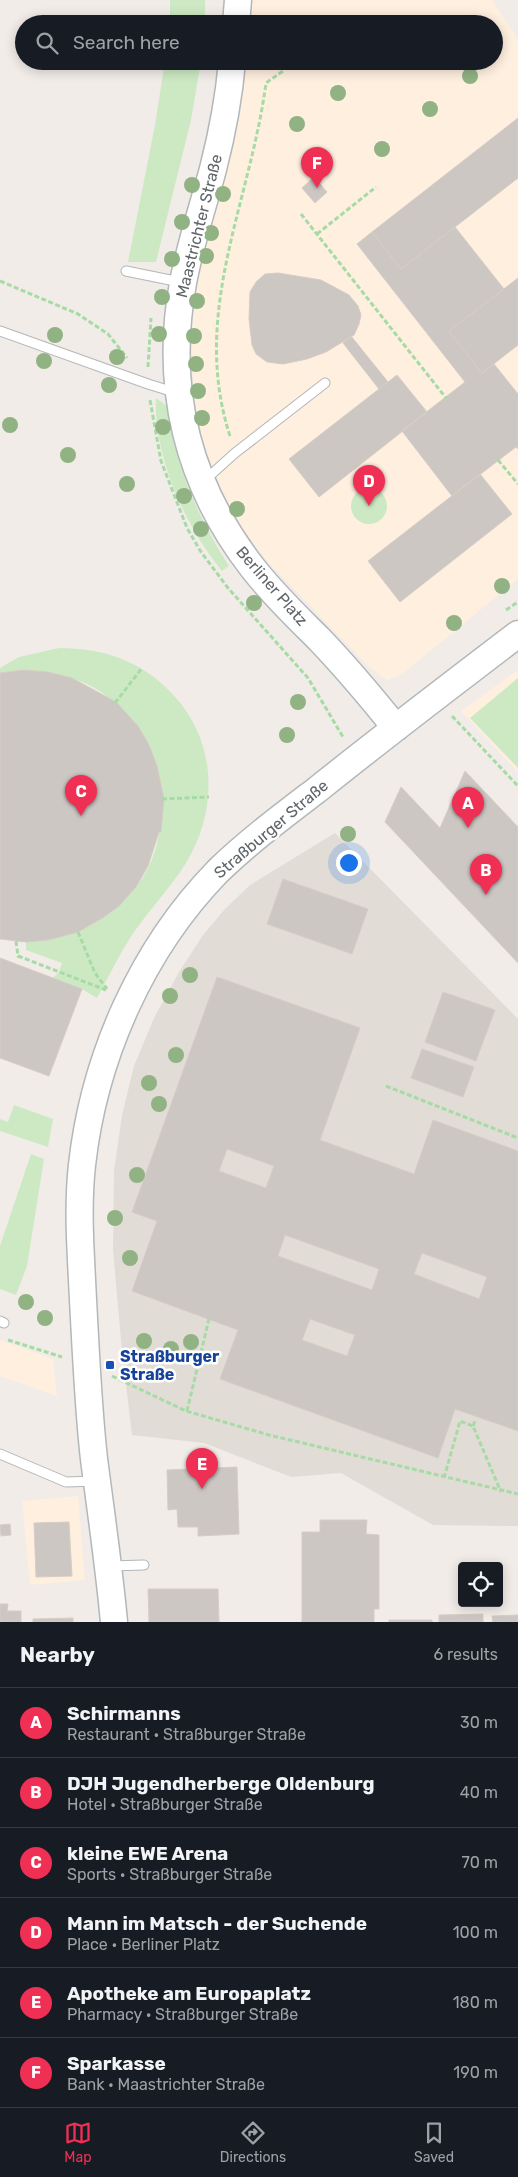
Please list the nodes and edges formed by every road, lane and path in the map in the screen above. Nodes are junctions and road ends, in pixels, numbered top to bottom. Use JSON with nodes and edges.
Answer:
{"nodes":[{"id":1,"x":238,"y":0,"type":"edge"},
{"id":2,"x":237,"y":15,"type":"edge"},
{"id":3,"x":231,"y":70,"type":"edge"},
{"id":4,"x":283,"y":71,"type":"dead end"},
{"id":5,"x":376,"y":187,"type":"dead end"},
{"id":6,"x":301,"y":214,"type":"dead end"},
{"id":7,"x":317,"y":234,"type":"junction"},
{"id":8,"x":126,"y":271,"type":"dead end"},
{"id":9,"x":0,"y":281,"type":"edge"},
{"id":10,"x":183,"y":283,"type":"junction"},
{"id":11,"x":0,"y":330,"type":"edge"},
{"id":12,"x":325,"y":383,"type":"dead end"},
{"id":13,"x":148,"y":384,"type":"junction"},
{"id":14,"x":177,"y":393,"type":"junction"},
{"id":15,"x":446,"y":398,"type":"dead end"},
{"id":16,"x":235,"y":453,"type":"junction"},
{"id":17,"x":498,"y":460,"type":"dead end"},
{"id":18,"x":202,"y":483,"type":"junction"},
{"id":19,"x":518,"y":484,"type":"edge"},
{"id":20,"x":518,"y":634,"type":"edge"},
{"id":21,"x":142,"y":668,"type":"dead end"},
{"id":22,"x":115,"y":703,"type":"dead end"},
{"id":23,"x":450,"y":714,"type":"dead end"},
{"id":24,"x":396,"y":728,"type":"junction"},
{"id":25,"x":518,"y":786,"type":"edge"},
{"id":26,"x":209,"y":797,"type":"dead end"},
{"id":27,"x":162,"y":799,"type":"dead end"},
{"id":28,"x":78,"y":932,"type":"dead end"},
{"id":29,"x":16,"y":941,"type":"dead end"},
{"id":30,"x":386,"y":1086,"type":"dead end"},
{"id":31,"x":518,"y":1138,"type":"edge"},
{"id":32,"x":209,"y":1319,"type":"dead end"},
{"id":33,"x":0,"y":1338,"type":"edge"},
{"id":34,"x":87,"y":1364,"type":"junction"},
{"id":35,"x":186,"y":1411,"type":"junction"},
{"id":36,"x":475,"y":1421,"type":"dead end"},
{"id":37,"x":473,"y":1426,"type":"junction"},
{"id":38,"x":0,"y":1454,"type":"edge"},
{"id":39,"x":444,"y":1478,"type":"junction"},
{"id":40,"x":98,"y":1481,"type":"junction"},
{"id":41,"x":501,"y":1492,"type":"junction"},
{"id":42,"x":518,"y":1494,"type":"edge"},
{"id":43,"x":144,"y":1565,"type":"dead end"},
{"id":44,"x":109,"y":1566,"type":"junction"},
{"id":45,"x":114,"y":1622,"type":"edge"}],
"edges":[{"from":1,"to":2,"type":"street"},
{"from":3,"to":10,"type":"street","name":"Maastrichter Straße"},
{"from":4,"to":16,"type":"path"},
{"from":5,"to":7,"type":"path"},
{"from":6,"to":7,"type":"path"},
{"from":7,"to":15,"type":"path"},
{"from":8,"to":10,"type":"lane"},
{"from":9,"to":13,"type":"path"},
{"from":10,"to":14,"type":"street","name":"Maastrichter Straße"},
{"from":11,"to":13,"type":"lane"},
{"from":12,"to":16,"type":"lane"},
{"from":13,"to":14,"type":"lane"},
{"from":14,"to":18,"type":"street","name":"Berliner Platz"},
{"from":16,"to":18,"type":"lane"},
{"from":17,"to":19,"type":"path"},
{"from":18,"to":24,"type":"street","name":"Berliner Platz"},
{"from":20,"to":24,"type":"street","name":"Straßburger Straße"},
{"from":21,"to":22,"type":"path"},
{"from":23,"to":25,"type":"path"},
{"from":24,"to":34,"type":"street","name":"Straßburger Straße"},
{"from":26,"to":27,"type":"path"},
{"from":28,"to":29,"type":"path"},
{"from":30,"to":31,"type":"path"},
{"from":32,"to":35,"type":"path"},
{"from":33,"to":34,"type":"path"},
{"from":34,"to":35,"type":"path"},
{"from":34,"to":40,"type":"street","name":"Straßburger Straße"},
{"from":35,"to":39,"type":"path"},
{"from":36,"to":37,"type":"path"},
{"from":37,"to":39,"type":"path"},
{"from":37,"to":41,"type":"path"},
{"from":38,"to":40,"type":"lane"},
{"from":39,"to":41,"type":"path"},
{"from":40,"to":44,"type":"street","name":"Straßburger Straße"},
{"from":41,"to":42,"type":"path"},
{"from":43,"to":44,"type":"lane"},
{"from":44,"to":45,"type":"street","name":"Straßburger Straße"}]}
